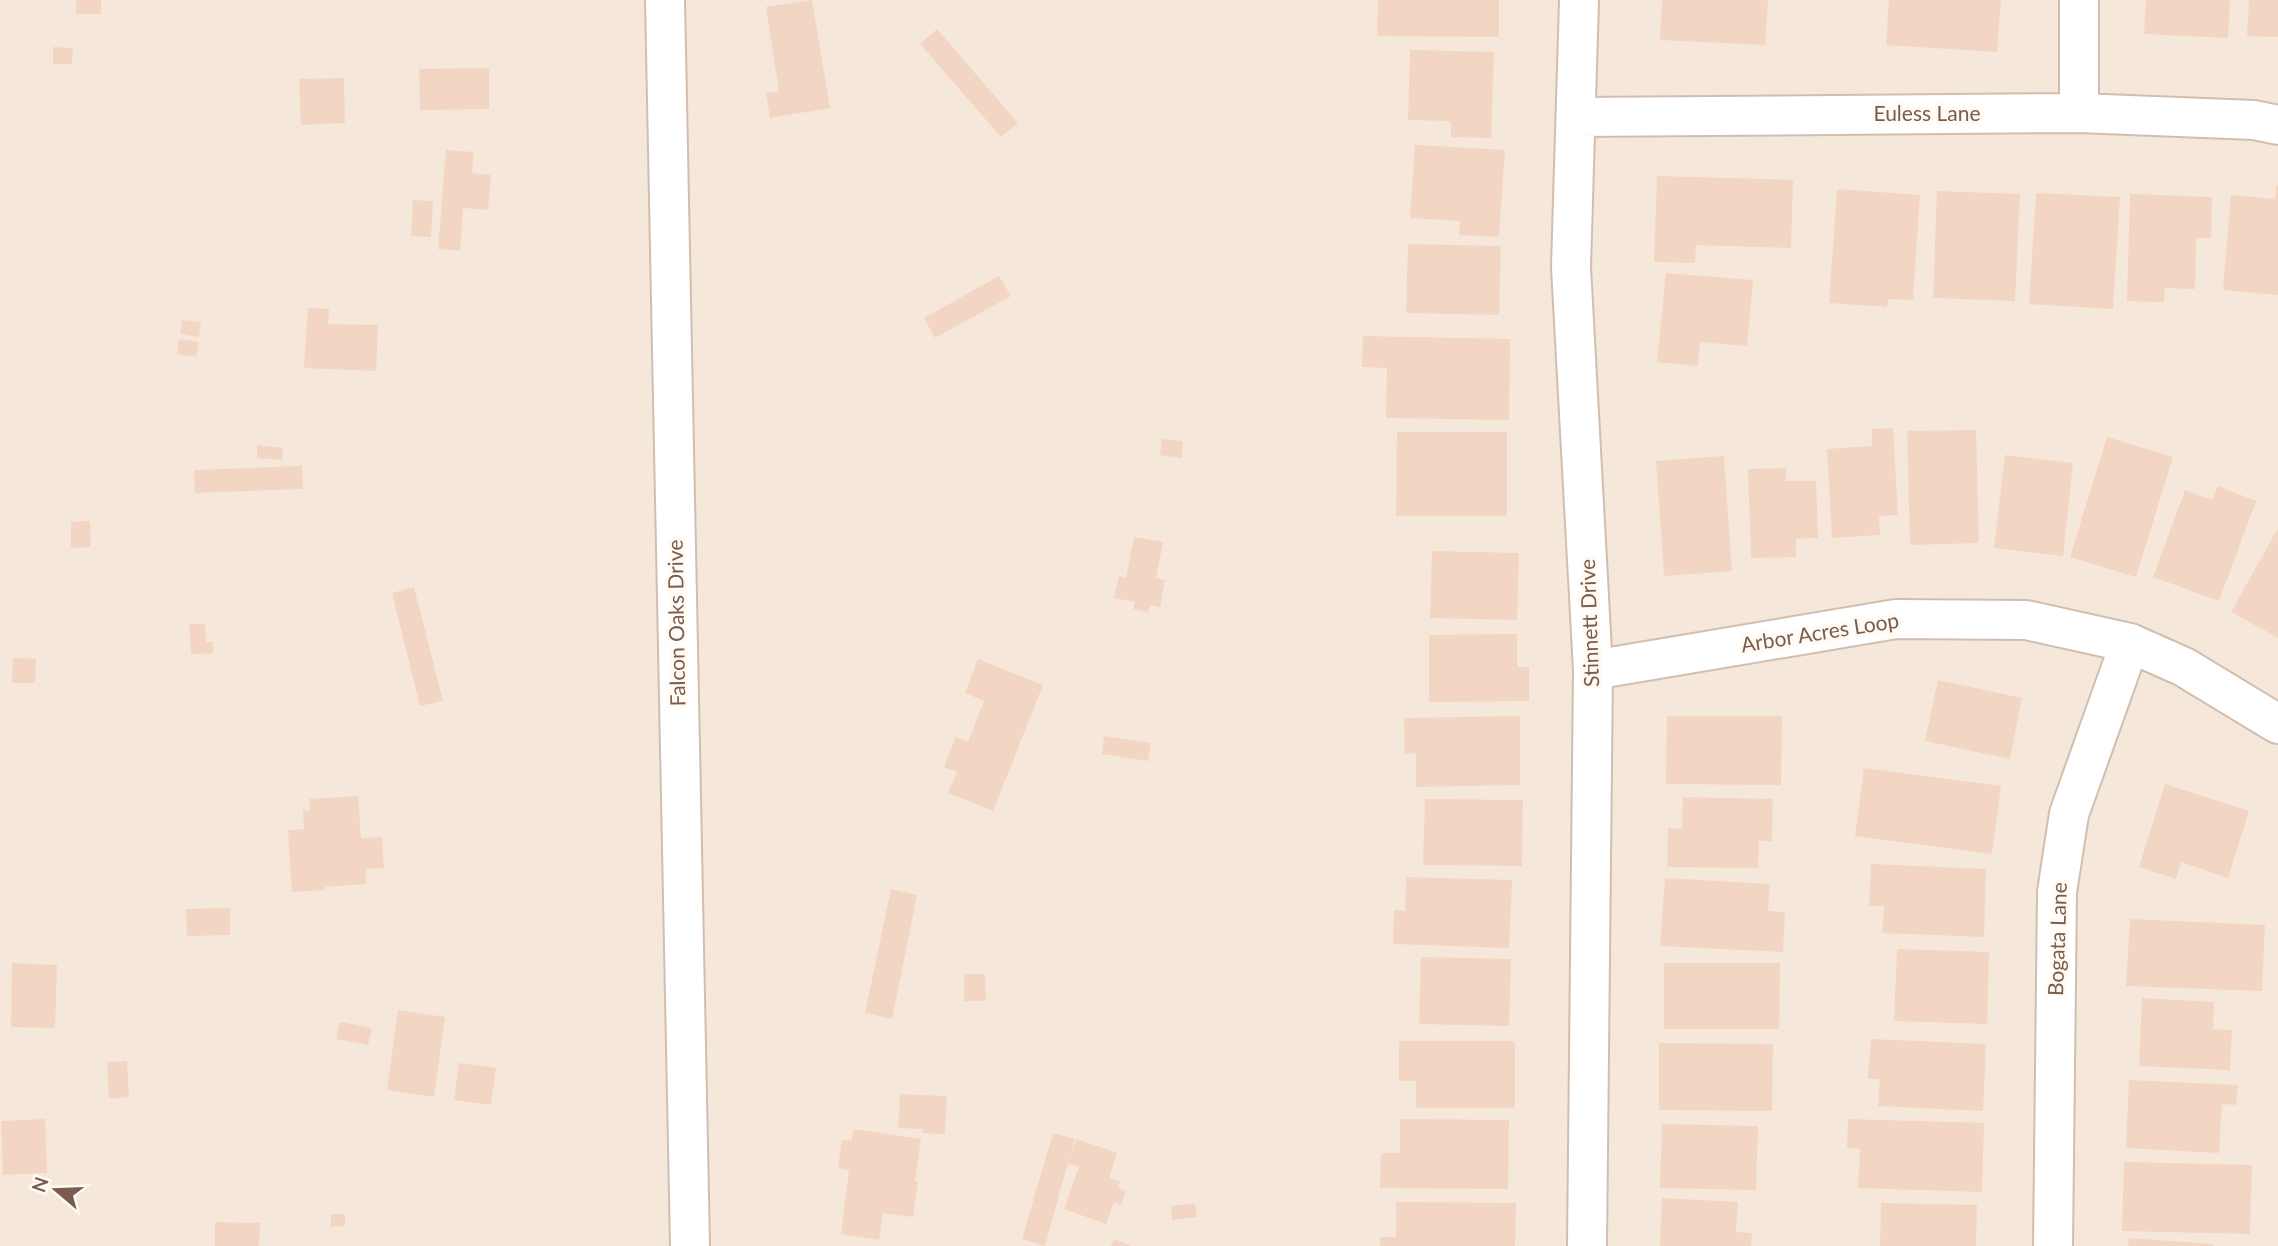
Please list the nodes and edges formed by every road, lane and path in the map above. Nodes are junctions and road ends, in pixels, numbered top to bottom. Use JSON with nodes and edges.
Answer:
{"nodes":[{"id":1,"x":665,"y":0,"type":"edge"},
{"id":2,"x":1579,"y":0,"type":"edge"},
{"id":3,"x":2079,"y":0,"type":"edge"},
{"id":4,"x":2079,"y":113,"type":"junction"},
{"id":5,"x":1576,"y":117,"type":"junction"},
{"id":6,"x":2278,"y":125,"type":"edge"},
{"id":7,"x":2130,"y":643,"type":"junction"},
{"id":8,"x":1593,"y":670,"type":"junction"},
{"id":9,"x":2278,"y":724,"type":"edge"},
{"id":10,"x":690,"y":1246,"type":"edge"},
{"id":11,"x":1587,"y":1246,"type":"edge"},
{"id":12,"x":2053,"y":1246,"type":"edge"}],
"edges":[{"from":1,"to":10,"type":"street","name":"Falcon Oaks Drive"},
{"from":2,"to":5,"type":"street","name":"Stinnett Drive"},
{"from":3,"to":4,"type":"street"},
{"from":4,"to":5,"type":"street","name":"Euless Lane"},
{"from":4,"to":6,"type":"street","name":"Euless Lane"},
{"from":5,"to":8,"type":"street","name":"Stinnett Drive"},
{"from":7,"to":8,"type":"street","name":"Arbor Acres Loop"},
{"from":7,"to":9,"type":"street","name":"Arbor Acres Loop"},
{"from":7,"to":12,"type":"street","name":"Bogata Lane"},
{"from":8,"to":11,"type":"street","name":"Stinnett Drive"}]}
